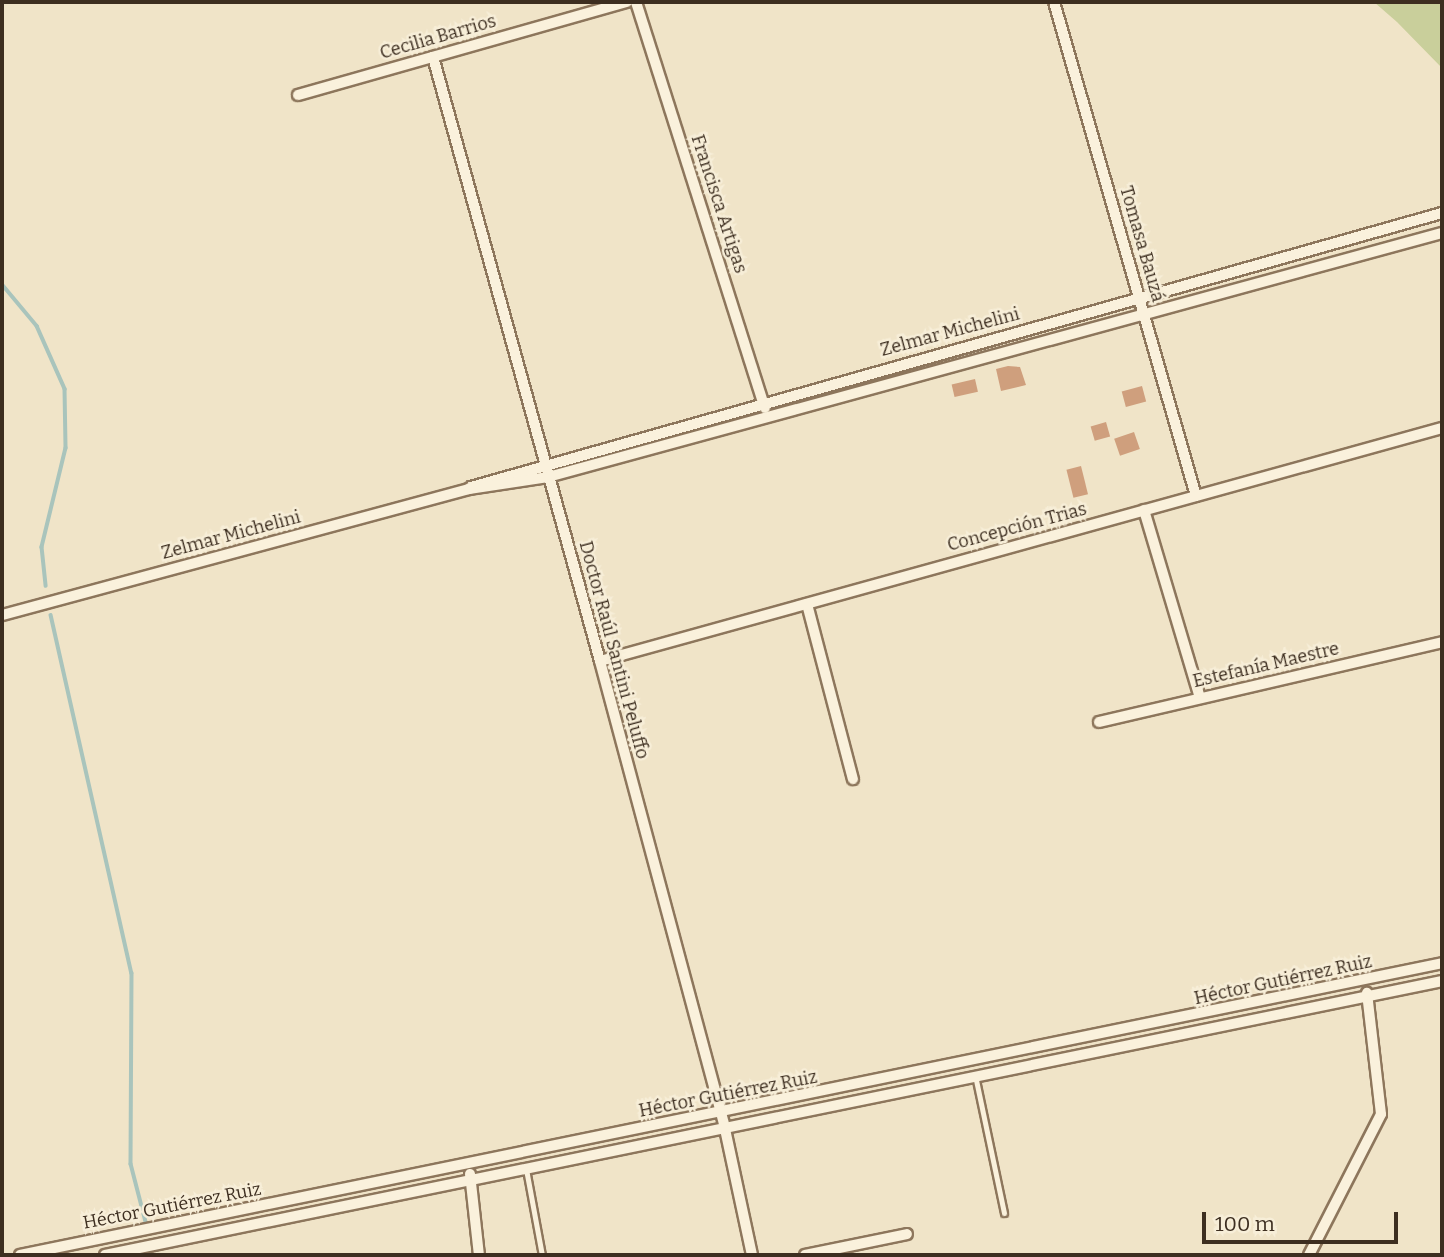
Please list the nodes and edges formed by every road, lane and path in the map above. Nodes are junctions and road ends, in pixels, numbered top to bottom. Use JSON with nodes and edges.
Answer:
{"nodes":[{"id":1,"x":627,"y":2,"type":"edge"},
{"id":2,"x":636,"y":2,"type":"edge"},
{"id":3,"x":1054,"y":2,"type":"edge"},
{"id":4,"x":433,"y":57,"type":"junction"},
{"id":5,"x":298,"y":95,"type":"dead end"},
{"id":6,"x":1442,"y":213,"type":"edge"},
{"id":7,"x":1442,"y":233,"type":"edge"},
{"id":8,"x":1140,"y":298,"type":"junction"},
{"id":9,"x":1144,"y":315,"type":"junction"},
{"id":10,"x":763,"y":402,"type":"junction"},
{"id":11,"x":767,"y":417,"type":"junction"},
{"id":12,"x":1442,"y":428,"type":"edge"},
{"id":13,"x":544,"y":463,"type":"junction"},
{"id":14,"x":548,"y":477,"type":"junction"},
{"id":15,"x":469,"y":489,"type":"junction"},
{"id":16,"x":1196,"y":496,"type":"junction"},
{"id":17,"x":1144,"y":510,"type":"junction"},
{"id":18,"x":807,"y":604,"type":"junction"},
{"id":19,"x":2,"y":615,"type":"edge"},
{"id":20,"x":1442,"y":642,"type":"edge"},
{"id":21,"x":600,"y":660,"type":"junction"},
{"id":22,"x":1200,"y":698,"type":"junction"},
{"id":23,"x":1099,"y":722,"type":"dead end"},
{"id":24,"x":853,"y":779,"type":"dead end"},
{"id":25,"x":1442,"y":963,"type":"edge"},
{"id":26,"x":1365,"y":979,"type":"junction"},
{"id":27,"x":1442,"y":981,"type":"edge"},
{"id":28,"x":1368,"y":997,"type":"junction"},
{"id":29,"x":976,"y":1080,"type":"junction"},
{"id":30,"x":725,"y":1129,"type":"junction"},
{"id":31,"x":468,"y":1164,"type":"junction"},
{"id":32,"x":526,"y":1169,"type":"junction"},
{"id":33,"x":472,"y":1180,"type":"junction"},
{"id":34,"x":1004,"y":1213,"type":"dead end"},
{"id":35,"x":906,"y":1234,"type":"dead end"},
{"id":36,"x":20,"y":1255,"type":"edge"},
{"id":37,"x":105,"y":1255,"type":"edge"},
{"id":38,"x":479,"y":1255,"type":"edge"},
{"id":39,"x":542,"y":1255,"type":"edge"},
{"id":40,"x":752,"y":1255,"type":"edge"},
{"id":41,"x":806,"y":1255,"type":"edge"},
{"id":42,"x":1309,"y":1255,"type":"edge"}],
"edges":[{"from":1,"to":4,"type":"street","name":"Cecilia Barrios"},
{"from":2,"to":10,"type":"street","name":"Francisca Artigas"},
{"from":3,"to":8,"type":"street","name":"Tomasa Bauzá"},
{"from":4,"to":5,"type":"street","name":"Cecilia Barrios"},
{"from":4,"to":13,"type":"street","name":"Doctor Raúl Santini Peluffo"},
{"from":6,"to":8,"type":"street","name":"Zelmar Michelini"},
{"from":7,"to":9,"type":"street","name":"Zelmar Michelini"},
{"from":8,"to":9,"type":"street","name":"Tomasa Bauzá"},
{"from":8,"to":10,"type":"street","name":"Zelmar Michelini"},
{"from":9,"to":11,"type":"street","name":"Zelmar Michelini"},
{"from":9,"to":16,"type":"street","name":"Tomasa Bauzá"},
{"from":10,"to":11,"type":"street","name":"Francisca Artigas"},
{"from":10,"to":13,"type":"street","name":"Zelmar Michelini"},
{"from":11,"to":14,"type":"street","name":"Zelmar Michelini"},
{"from":12,"to":16,"type":"street","name":"Concepción Trias"},
{"from":13,"to":14,"type":"street","name":"Doctor Raúl Santini Peluffo"},
{"from":13,"to":15,"type":"street","name":"Zelmar Michelini"},
{"from":14,"to":15,"type":"street","name":"Zelmar Michelini"},
{"from":14,"to":21,"type":"street","name":"Doctor Raúl Santini Peluffo"},
{"from":15,"to":19,"type":"street","name":"Zelmar Michelini"},
{"from":16,"to":17,"type":"street","name":"Concepción Trias"},
{"from":17,"to":18,"type":"street","name":"Concepción Trias"},
{"from":17,"to":22,"type":"street"},
{"from":18,"to":21,"type":"street","name":"Concepción Trias"},
{"from":18,"to":24,"type":"street"},
{"from":20,"to":22,"type":"street","name":"Estefanía Maestre"},
{"from":21,"to":30,"type":"street","name":"Doctor Raúl Santini Peluffo"},
{"from":22,"to":23,"type":"street","name":"Estefanía Maestre"},
{"from":25,"to":26,"type":"street","name":"Héctor Gutiérrez Ruiz"},
{"from":26,"to":28,"type":"street"},
{"from":26,"to":31,"type":"street","name":"Héctor Gutiérrez Ruiz"},
{"from":27,"to":28,"type":"street","name":"Héctor Gutiérrez Ruiz"},
{"from":28,"to":29,"type":"street","name":"Héctor Gutiérrez Ruiz"},
{"from":28,"to":42,"type":"street"},
{"from":29,"to":30,"type":"street","name":"Héctor Gutiérrez Ruiz"},
{"from":29,"to":34,"type":"lane"},
{"from":30,"to":32,"type":"street","name":"Héctor Gutiérrez Ruiz"},
{"from":30,"to":40,"type":"street","name":"Doctor Raúl Santini Peluffo"},
{"from":31,"to":33,"type":"street"},
{"from":31,"to":36,"type":"street","name":"Héctor Gutiérrez Ruiz"},
{"from":32,"to":33,"type":"street","name":"Héctor Gutiérrez Ruiz"},
{"from":32,"to":39,"type":"lane"},
{"from":33,"to":37,"type":"street","name":"Héctor Gutiérrez Ruiz"},
{"from":33,"to":38,"type":"street"},
{"from":35,"to":41,"type":"street"}]}
